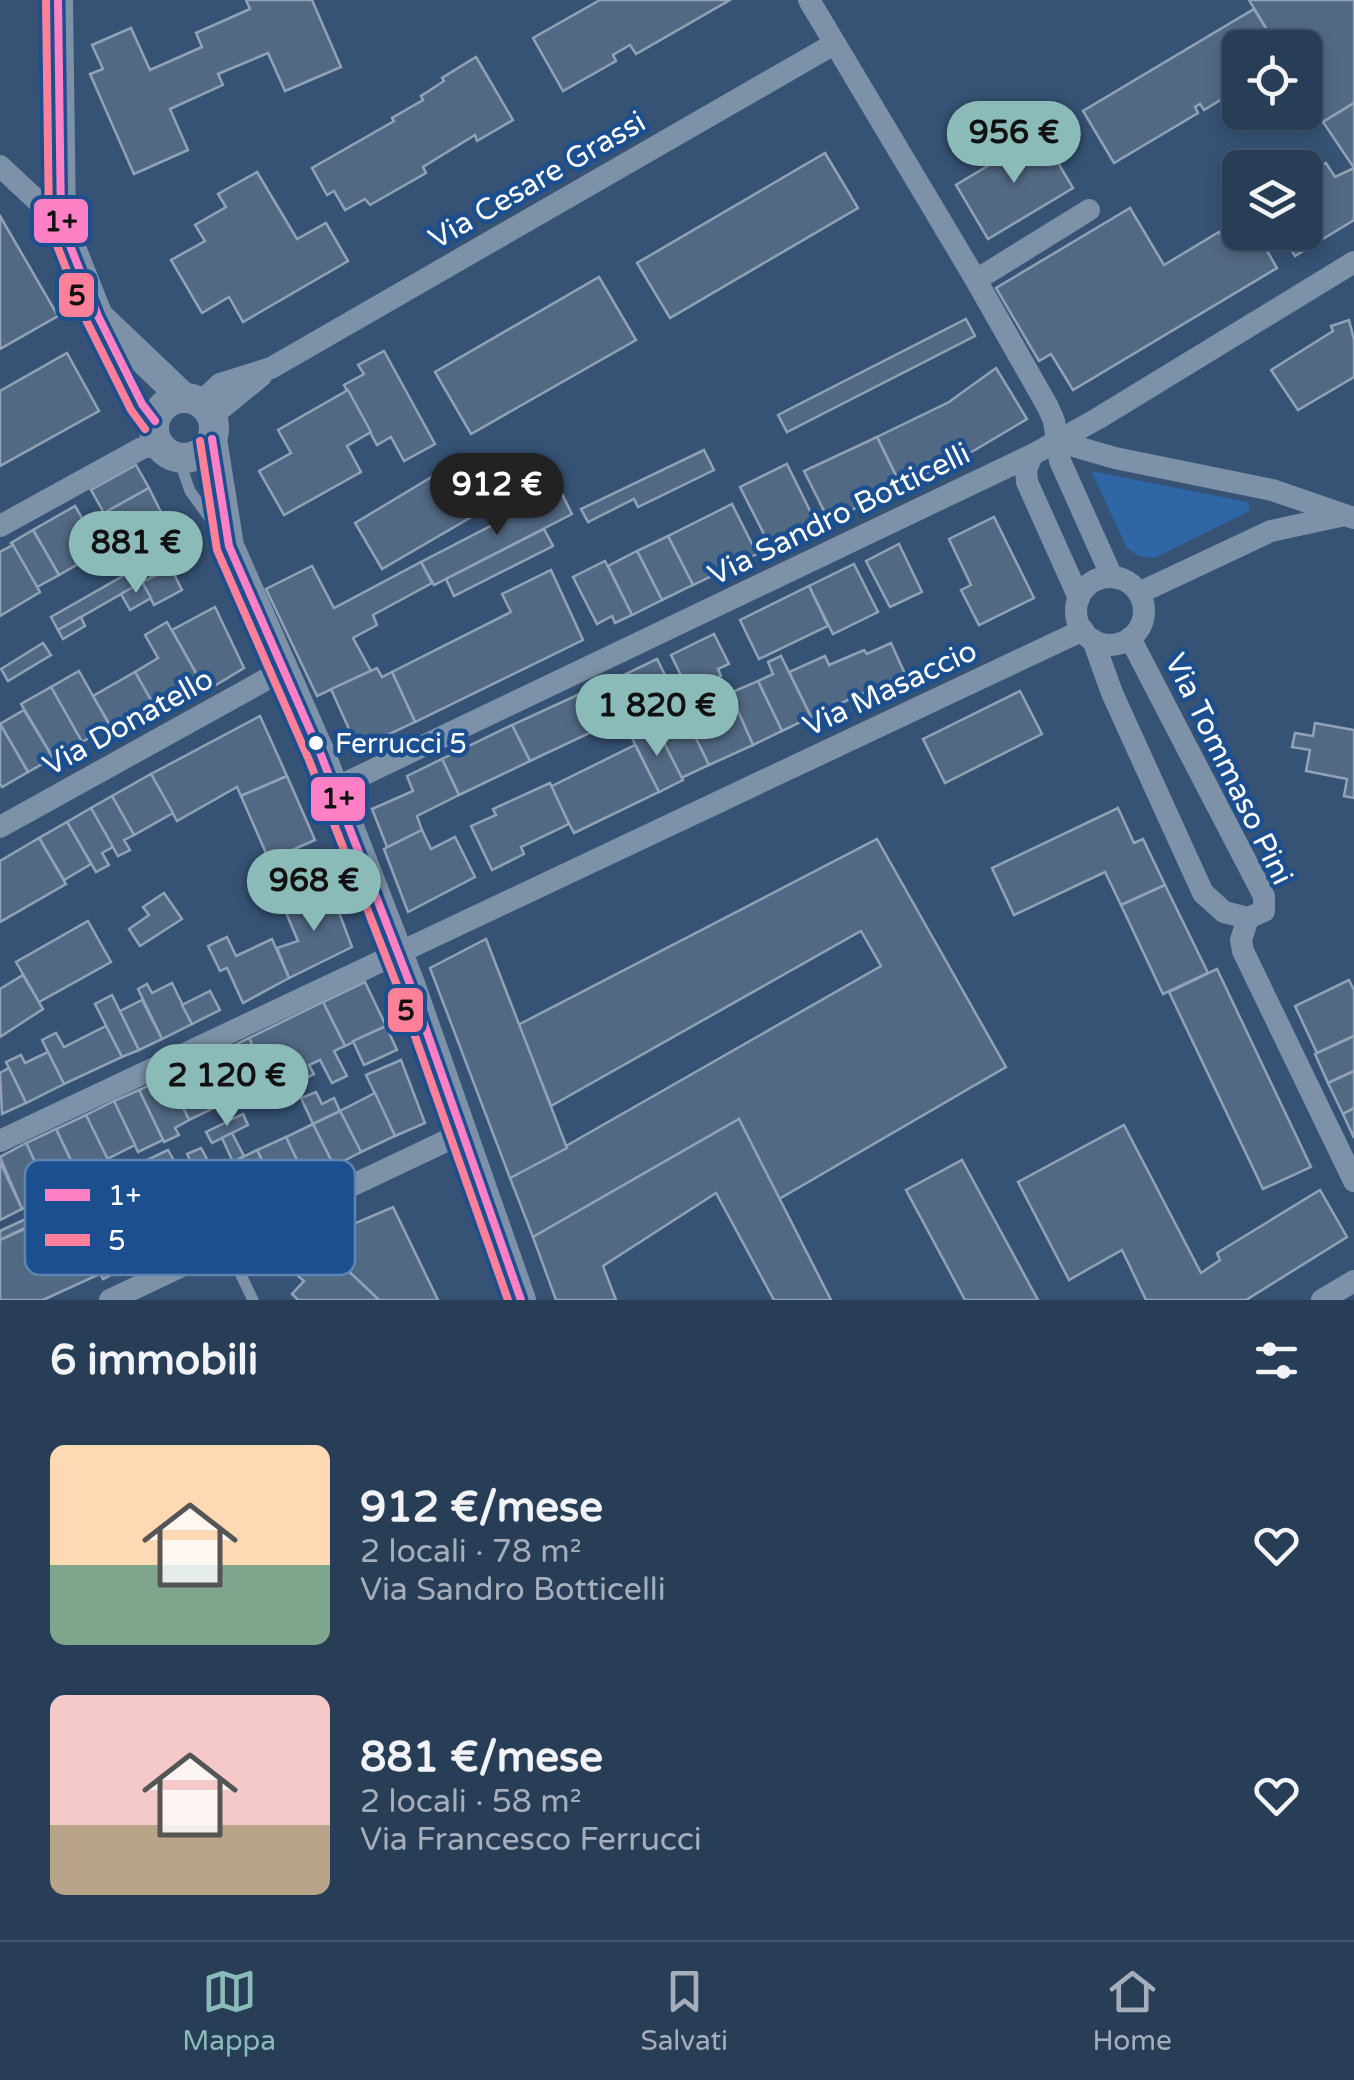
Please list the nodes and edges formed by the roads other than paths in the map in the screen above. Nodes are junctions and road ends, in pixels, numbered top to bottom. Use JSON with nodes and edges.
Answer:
{"nodes":[{"id":1,"x":58,"y":0,"type":"edge"},
{"id":2,"x":809,"y":0,"type":"edge"},
{"id":3,"x":834,"y":44,"type":"junction"},
{"id":4,"x":0,"y":166,"type":"edge"},
{"id":5,"x":1089,"y":210,"type":"dead end"},
{"id":6,"x":62,"y":223,"type":"junction"},
{"id":7,"x":1354,"y":262,"type":"edge"},
{"id":8,"x":976,"y":280,"type":"junction"},
{"id":9,"x":98,"y":316,"type":"junction"},
{"id":10,"x":202,"y":414,"type":"junction"},
{"id":11,"x":164,"y":441,"type":"junction"},
{"id":12,"x":1056,"y":441,"type":"junction"},
{"id":13,"x":1032,"y":455,"type":"junction"},
{"id":14,"x":1348,"y":517,"type":"edge"},
{"id":15,"x":0,"y":526,"type":"edge"},
{"id":16,"x":228,"y":546,"type":"junction"},
{"id":17,"x":1112,"y":577,"type":"junction"},
{"id":18,"x":1139,"y":593,"type":"junction"},
{"id":19,"x":1079,"y":598,"type":"junction"},
{"id":20,"x":1088,"y":635,"type":"junction"},
{"id":21,"x":1130,"y":638,"type":"junction"},
{"id":22,"x":284,"y":670,"type":"junction"},
{"id":23,"x":333,"y":789,"type":"junction"},
{"id":24,"x":0,"y":827,"type":"edge"},
{"id":25,"x":1248,"y":918,"type":"junction"},
{"id":26,"x":397,"y":953,"type":"junction"},
{"id":27,"x":465,"y":1132,"type":"junction"},
{"id":28,"x":0,"y":1141,"type":"edge"},
{"id":29,"x":1354,"y":1181,"type":"edge"},
{"id":30,"x":355,"y":1185,"type":"edge"},
{"id":31,"x":165,"y":1275,"type":"edge"},
{"id":32,"x":242,"y":1275,"type":"edge"},
{"id":33,"x":1354,"y":1281,"type":"edge"},
{"id":34,"x":110,"y":1300,"type":"edge"},
{"id":35,"x":254,"y":1300,"type":"edge"},
{"id":36,"x":521,"y":1300,"type":"edge"},
{"id":37,"x":1322,"y":1300,"type":"edge"}],
"edges":[{"from":1,"to":6,"type":"street"},
{"from":2,"to":3,"type":"street"},
{"from":3,"to":8,"type":"street"},
{"from":3,"to":10,"type":"street","name":"Via Cesare Grassi"},
{"from":4,"to":6,"type":"street"},
{"from":5,"to":8,"type":"street"},
{"from":6,"to":9,"type":"street"},
{"from":7,"to":12,"type":"street","name":"Via Sandro Botticelli"},
{"from":8,"to":12,"type":"street"},
{"from":9,"to":10,"type":"street"},
{"from":9,"to":11,"type":"lane"},
{"from":10,"to":11,"type":"street"},
{"from":10,"to":11,"type":"street"},
{"from":10,"to":16,"type":"street"},
{"from":11,"to":15,"type":"street"},
{"from":11,"to":16,"type":"lane"},
{"from":12,"to":13,"type":"street","name":"Via Sandro Botticelli"},
{"from":12,"to":14,"type":"street"},
{"from":12,"to":17,"type":"street"},
{"from":13,"to":19,"type":"street","name":"Via Tommaso Pini"},
{"from":13,"to":23,"type":"street","name":"Via Sandro Botticelli"},
{"from":14,"to":18,"type":"street"},
{"from":16,"to":22,"type":"street"},
{"from":17,"to":18,"type":"street"},
{"from":17,"to":19,"type":"street"},
{"from":18,"to":21,"type":"street","name":"Via Tommaso Pini"},
{"from":19,"to":20,"type":"street","name":"Via Tommaso Pini"},
{"from":20,"to":21,"type":"street","name":"Via Tommaso Pini"},
{"from":20,"to":25,"type":"street","name":"Via Tommaso Pini"},
{"from":20,"to":26,"type":"street","name":"Via Masaccio"},
{"from":21,"to":25,"type":"street","name":"Via Tommaso Pini"},
{"from":22,"to":23,"type":"street"},
{"from":22,"to":24,"type":"street","name":"Via Donatello"},
{"from":23,"to":26,"type":"street"},
{"from":25,"to":29,"type":"street","name":"Via Tommaso Pini"},
{"from":26,"to":27,"type":"street"},
{"from":26,"to":28,"type":"street","name":"Via Masaccio"},
{"from":27,"to":30,"type":"street"},
{"from":27,"to":36,"type":"street"},
{"from":31,"to":34,"type":"street"},
{"from":32,"to":35,"type":"lane"},
{"from":33,"to":37,"type":"street"}]}
